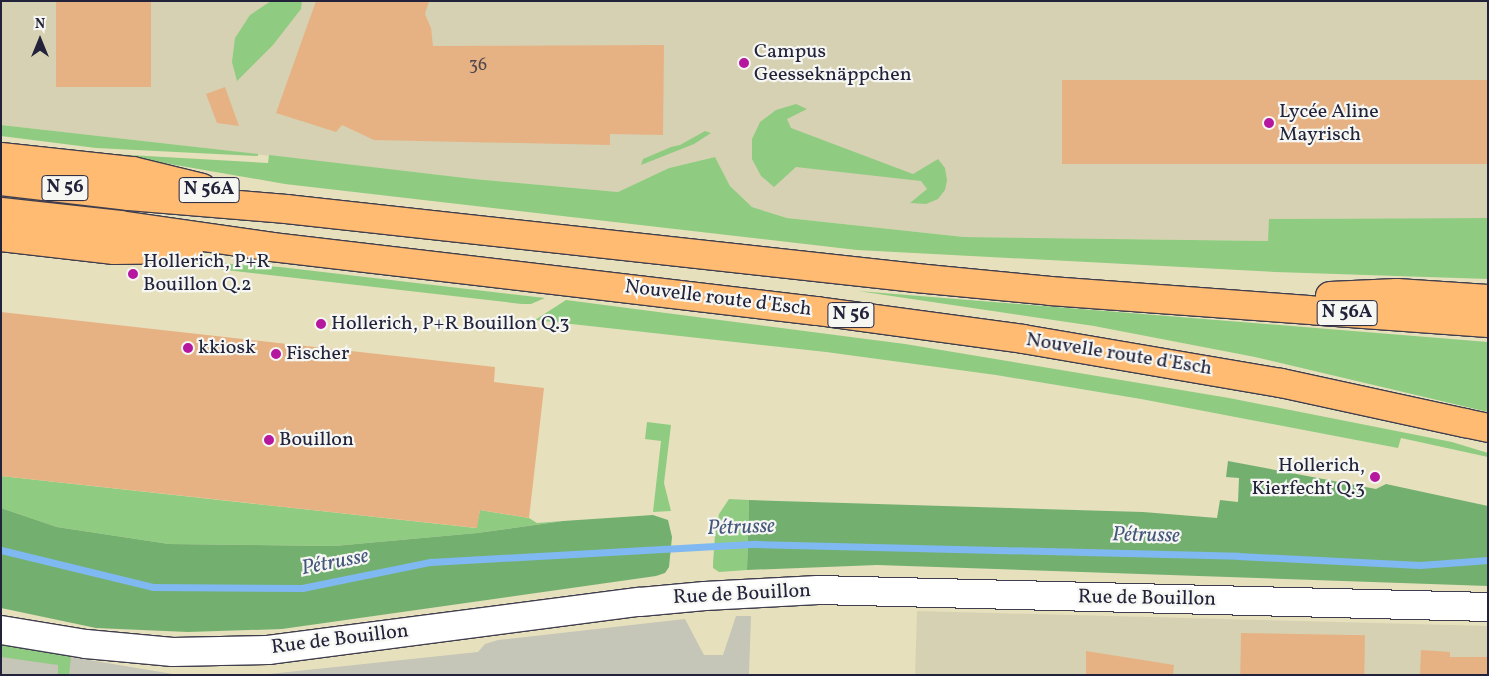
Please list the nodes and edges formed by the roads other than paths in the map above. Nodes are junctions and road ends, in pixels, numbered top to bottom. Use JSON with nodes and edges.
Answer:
{"nodes":[{"id":1,"x":1,"y":157,"type":"edge"},
{"id":2,"x":1,"y":181,"type":"edge"},
{"id":3,"x":286,"y":209,"type":"junction"},
{"id":4,"x":1,"y":212,"type":"edge"},
{"id":5,"x":1,"y":237,"type":"edge"},
{"id":6,"x":272,"y":247,"type":"junction"},
{"id":7,"x":1488,"y":299,"type":"edge"},
{"id":8,"x":1206,"y":302,"type":"junction"},
{"id":9,"x":1488,"y":323,"type":"edge"},
{"id":10,"x":1476,"y":426,"type":"edge"},
{"id":11,"x":1488,"y":607,"type":"edge"},
{"id":12,"x":1,"y":630,"type":"edge"}],
"edges":[{"from":1,"to":3,"type":"highway","number":"N 56A"},
{"from":2,"to":3,"type":"highway","name":"Nouvelle route d'Esch","number":"N 56"},
{"from":3,"to":8,"type":"highway","name":"Nouvelle route d'Esch","number":"N 56"},
{"from":4,"to":6,"type":"highway","name":"Nouvelle route d'Esch","number":"N 56"},
{"from":5,"to":6,"type":"highway","number":"N 56"},
{"from":6,"to":10,"type":"highway","name":"Nouvelle route d'Esch","number":"N 56"},
{"from":7,"to":8,"type":"highway","number":"N 56A"},
{"from":8,"to":9,"type":"highway","name":"Nouvelle route d'Esch","number":"N 56A"},
{"from":11,"to":12,"type":"street","name":"Rue de Bouillon"}]}
